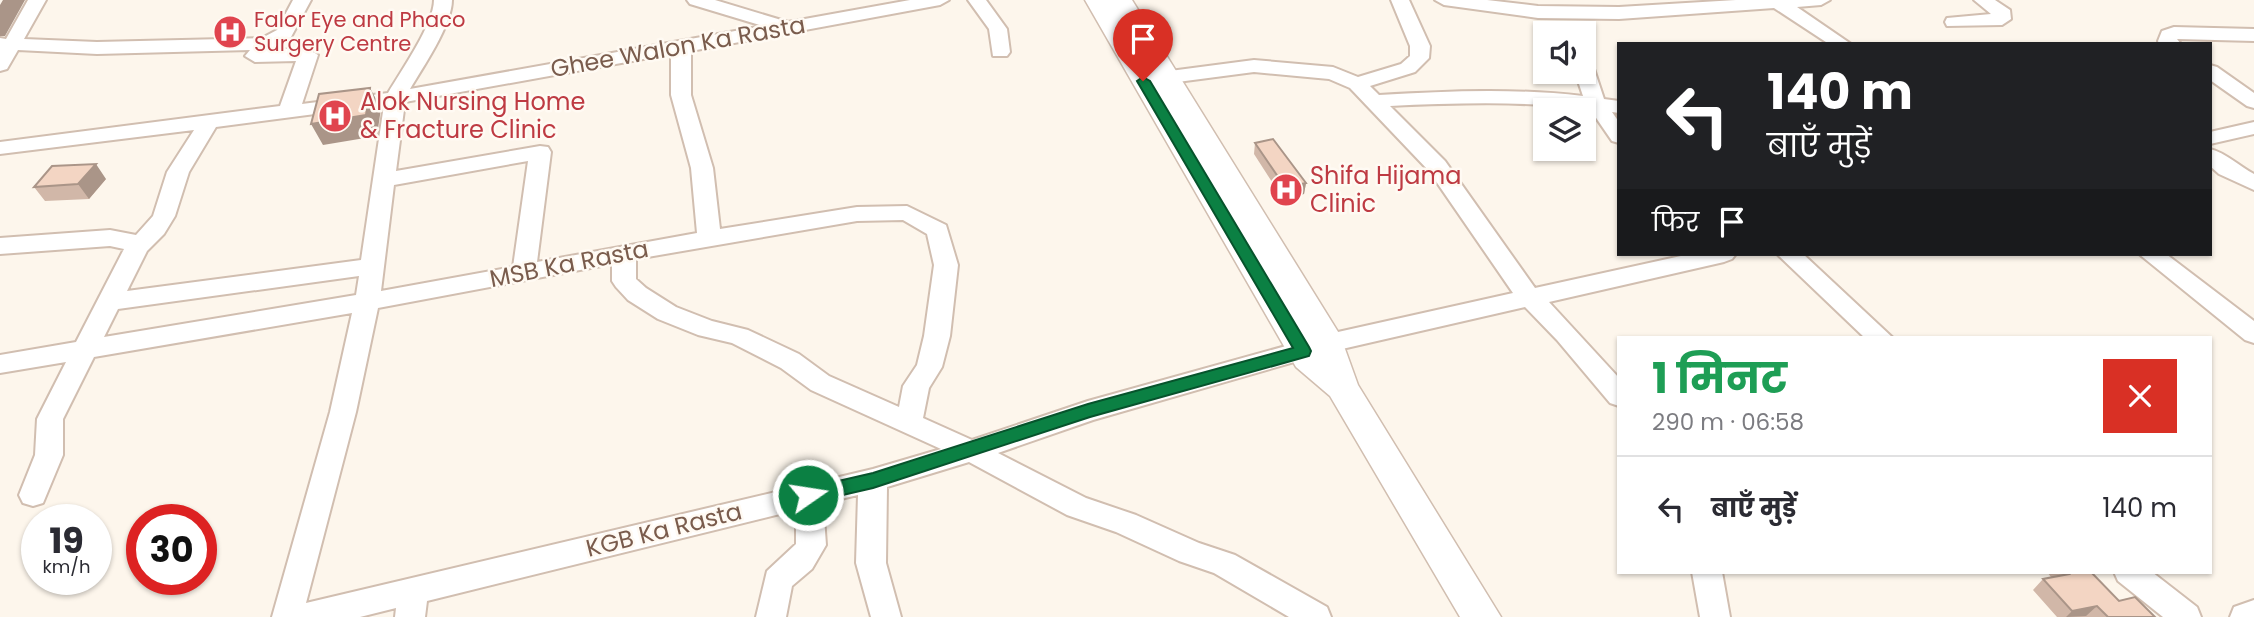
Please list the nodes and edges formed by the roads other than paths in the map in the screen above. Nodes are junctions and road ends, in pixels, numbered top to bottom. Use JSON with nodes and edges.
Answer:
{"nodes":[{"id":1,"x":37,"y":0,"type":"edge"},
{"id":2,"x":302,"y":0,"type":"edge"},
{"id":3,"x":443,"y":0,"type":"edge"},
{"id":4,"x":696,"y":0,"type":"edge"},
{"id":5,"x":816,"y":0,"type":"edge"},
{"id":6,"x":940,"y":0,"type":"edge"},
{"id":7,"x":977,"y":0,"type":"edge"},
{"id":8,"x":1097,"y":0,"type":"edge"},
{"id":9,"x":1120,"y":0,"type":"edge"},
{"id":10,"x":1400,"y":0,"type":"edge"},
{"id":11,"x":1444,"y":0,"type":"edge"},
{"id":12,"x":1821,"y":0,"type":"edge"},
{"id":13,"x":1983,"y":0,"type":"edge"},
{"id":14,"x":1778,"y":2,"type":"edge"},
{"id":15,"x":875,"y":6,"type":"edge"},
{"id":16,"x":1544,"y":12,"type":"junction"},
{"id":17,"x":826,"y":20,"type":"junction"},
{"id":18,"x":1550,"y":21,"type":"edge"},
{"id":19,"x":1954,"y":22,"type":"dead end"},
{"id":20,"x":787,"y":27,"type":"junction"},
{"id":21,"x":2254,"y":35,"type":"edge"},
{"id":22,"x":1839,"y":42,"type":"edge"},
{"id":23,"x":2169,"y":42,"type":"edge"},
{"id":24,"x":7,"y":44,"type":"edge"},
{"id":25,"x":266,"y":44,"type":"junction"},
{"id":26,"x":681,"y":46,"type":"junction"},
{"id":27,"x":1000,"y":52,"type":"dead end"},
{"id":28,"x":0,"y":65,"type":"edge"},
{"id":29,"x":1155,"y":79,"type":"junction"},
{"id":30,"x":2219,"y":83,"type":"edge"},
{"id":31,"x":1357,"y":85,"type":"junction"},
{"id":32,"x":396,"y":98,"type":"junction"},
{"id":33,"x":1549,"y":98,"type":"edge"},
{"id":34,"x":1375,"y":101,"type":"junction"},
{"id":35,"x":2254,"y":102,"type":"edge"},
{"id":36,"x":1596,"y":104,"type":"joint"},
{"id":37,"x":1617,"y":107,"type":"edge"},
{"id":38,"x":289,"y":111,"type":"junction"},
{"id":39,"x":209,"y":122,"type":"junction"},
{"id":40,"x":2254,"y":128,"type":"edge"},
{"id":41,"x":1617,"y":134,"type":"edge"},
{"id":42,"x":2212,"y":138,"type":"edge"},
{"id":43,"x":0,"y":148,"type":"edge"},
{"id":44,"x":2212,"y":157,"type":"edge"},
{"id":45,"x":384,"y":180,"type":"junction"},
{"id":46,"x":2254,"y":183,"type":"edge"},
{"id":47,"x":709,"y":237,"type":"junction"},
{"id":48,"x":0,"y":246,"type":"edge"},
{"id":49,"x":137,"y":247,"type":"junction"},
{"id":50,"x":624,"y":254,"type":"junction"},
{"id":51,"x":1709,"y":256,"type":"edge"},
{"id":52,"x":1791,"y":256,"type":"edge"},
{"id":53,"x":2154,"y":256,"type":"edge"},
{"id":54,"x":373,"y":266,"type":"junction"},
{"id":55,"x":524,"y":272,"type":"junction"},
{"id":56,"x":1528,"y":296,"type":"junction"},
{"id":57,"x":110,"y":302,"type":"junction"},
{"id":58,"x":368,"y":302,"type":"junction"},
{"id":59,"x":2254,"y":334,"type":"edge"},
{"id":60,"x":1879,"y":336,"type":"edge"},
{"id":61,"x":1316,"y":347,"type":"junction"},
{"id":62,"x":85,"y":349,"type":"junction"},
{"id":63,"x":0,"y":364,"type":"edge"},
{"id":64,"x":1617,"y":394,"type":"edge"},
{"id":65,"x":909,"y":423,"type":"junction"},
{"id":66,"x":971,"y":451,"type":"junction"},
{"id":67,"x":873,"y":480,"type":"junction"},
{"id":68,"x":33,"y":495,"type":"dead end"},
{"id":69,"x":808,"y":495,"type":"junction"},
{"id":70,"x":1707,"y":574,"type":"edge"},
{"id":71,"x":2132,"y":574,"type":"edge"},
{"id":72,"x":411,"y":604,"type":"edge"},
{"id":73,"x":2254,"y":612,"type":"edge"},
{"id":74,"x":287,"y":617,"type":"edge"},
{"id":75,"x":305,"y":617,"type":"edge"},
{"id":76,"x":771,"y":617,"type":"edge"},
{"id":77,"x":886,"y":617,"type":"edge"},
{"id":78,"x":1316,"y":617,"type":"edge"},
{"id":79,"x":1481,"y":617,"type":"edge"},
{"id":80,"x":1715,"y":617,"type":"edge"},
{"id":81,"x":2186,"y":617,"type":"edge"},
{"id":82,"x":2245,"y":617,"type":"edge"}],
"edges":[{"from":1,"to":24,"type":"street"},
{"from":2,"to":25,"type":"street"},
{"from":3,"to":32,"type":"street"},
{"from":4,"to":20,"type":"street"},
{"from":5,"to":17,"type":"street"},
{"from":6,"to":15,"type":"street","name":"Ghee Walon Ka Rasta"},
{"from":7,"to":27,"type":"street"},
{"from":8,"to":29,"type":"street"},
{"from":9,"to":29,"type":"street"},
{"from":10,"to":31,"type":"street"},
{"from":11,"to":16,"type":"street"},
{"from":12,"to":14,"type":"street"},
{"from":13,"to":19,"type":"street"},
{"from":14,"to":16,"type":"street"},
{"from":14,"to":22,"type":"street"},
{"from":15,"to":17,"type":"street","name":"Ghee Walon Ka Rasta"},
{"from":16,"to":18,"type":"street"},
{"from":17,"to":20,"type":"street","name":"Ghee Walon Ka Rasta"},
{"from":20,"to":26,"type":"street","name":"Ghee Walon Ka Rasta"},
{"from":21,"to":23,"type":"street"},
{"from":24,"to":25,"type":"street"},
{"from":24,"to":28,"type":"street"},
{"from":25,"to":38,"type":"street"},
{"from":26,"to":32,"type":"street","name":"Ghee Walon Ka Rasta"},
{"from":26,"to":47,"type":"street"},
{"from":29,"to":31,"type":"street"},
{"from":29,"to":61,"type":"street"},
{"from":30,"to":35,"type":"street"},
{"from":31,"to":34,"type":"street"},
{"from":32,"to":38,"type":"street","name":"Ghee Walon Ka Rasta"},
{"from":32,"to":45,"type":"street"},
{"from":33,"to":34,"type":"street"},
{"from":34,"to":56,"type":"street"},
{"from":36,"to":37,"type":"street"},
{"from":36,"to":41,"type":"street"},
{"from":38,"to":39,"type":"street","name":"Ghee Walon Ka Rasta"},
{"from":39,"to":43,"type":"street","name":"Ghee Walon Ka Rasta"},
{"from":39,"to":49,"type":"street"},
{"from":40,"to":42,"type":"street"},
{"from":44,"to":46,"type":"street"},
{"from":45,"to":54,"type":"street"},
{"from":45,"to":55,"type":"street"},
{"from":47,"to":50,"type":"street","name":"MSB Ka Rasta"},
{"from":47,"to":65,"type":"street","name":"MSB Ka Rasta"},
{"from":48,"to":49,"type":"street"},
{"from":49,"to":57,"type":"street"},
{"from":50,"to":55,"type":"street","name":"MSB Ka Rasta"},
{"from":50,"to":65,"type":"street"},
{"from":51,"to":56,"type":"street","name":"KGB Ka Rasta"},
{"from":52,"to":60,"type":"street"},
{"from":53,"to":59,"type":"street"},
{"from":54,"to":57,"type":"street"},
{"from":54,"to":58,"type":"street"},
{"from":55,"to":58,"type":"street","name":"MSB Ka Rasta"},
{"from":56,"to":61,"type":"street","name":"KGB Ka Rasta"},
{"from":56,"to":64,"type":"street"},
{"from":57,"to":62,"type":"street"},
{"from":58,"to":62,"type":"street","name":"MSB Ka Rasta"},
{"from":58,"to":74,"type":"street"},
{"from":61,"to":66,"type":"street","name":"KGB Ka Rasta"},
{"from":61,"to":79,"type":"street"},
{"from":62,"to":63,"type":"street","name":"MSB Ka Rasta"},
{"from":62,"to":68,"type":"street"},
{"from":65,"to":66,"type":"street"},
{"from":66,"to":67,"type":"street","name":"KGB Ka Rasta"},
{"from":66,"to":78,"type":"street"},
{"from":67,"to":69,"type":"street","name":"KGB Ka Rasta"},
{"from":67,"to":77,"type":"street"},
{"from":69,"to":72,"type":"street","name":"KGB Ka Rasta"},
{"from":69,"to":76,"type":"street"},
{"from":70,"to":80,"type":"street"},
{"from":71,"to":81,"type":"street"},
{"from":72,"to":75,"type":"street","name":"KGB Ka Rasta"},
{"from":73,"to":82,"type":"street"}]}
